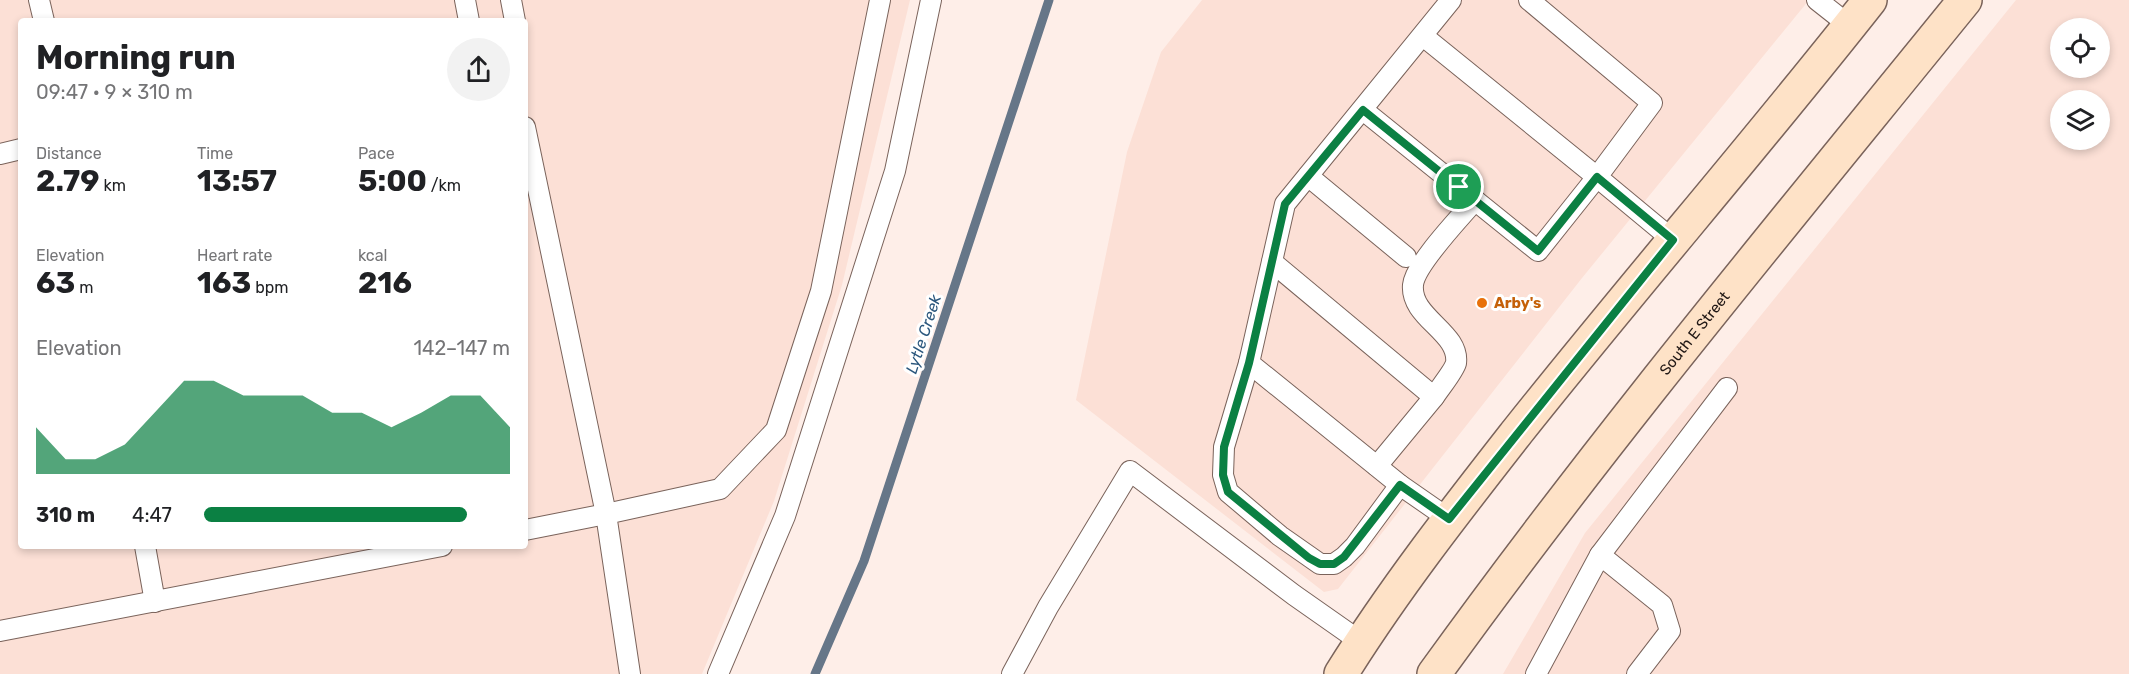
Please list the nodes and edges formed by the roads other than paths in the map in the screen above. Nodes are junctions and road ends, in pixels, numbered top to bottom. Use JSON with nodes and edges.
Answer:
{"nodes":[{"id":1,"x":39,"y":0,"type":"edge"},
{"id":2,"x":465,"y":0,"type":"edge"},
{"id":3,"x":511,"y":0,"type":"edge"},
{"id":4,"x":879,"y":0,"type":"edge"},
{"id":5,"x":932,"y":0,"type":"edge"},
{"id":6,"x":1451,"y":0,"type":"edge"},
{"id":7,"x":1529,"y":0,"type":"edge"},
{"id":8,"x":1817,"y":0,"type":"edge"},
{"id":9,"x":1870,"y":0,"type":"edge"},
{"id":10,"x":1965,"y":0,"type":"edge"},
{"id":11,"x":43,"y":18,"type":"edge"},
{"id":12,"x":468,"y":18,"type":"edge"},
{"id":13,"x":514,"y":18,"type":"edge"},
{"id":14,"x":1850,"y":26,"type":"junction"},
{"id":15,"x":1422,"y":36,"type":"junction"},
{"id":16,"x":1363,"y":110,"type":"junction"},
{"id":17,"x":528,"y":141,"type":"edge"},
{"id":18,"x":18,"y":150,"type":"edge"},
{"id":19,"x":0,"y":154,"type":"edge"},
{"id":20,"x":1308,"y":176,"type":"junction"},
{"id":21,"x":1597,"y":177,"type":"junction"},
{"id":22,"x":1475,"y":200,"type":"junction"},
{"id":23,"x":1673,"y":240,"type":"junction"},
{"id":24,"x":1406,"y":256,"type":"dead end"},
{"id":25,"x":1272,"y":262,"type":"junction"},
{"id":26,"x":1249,"y":363,"type":"junction"},
{"id":27,"x":1727,"y":388,"type":"dead end"},
{"id":28,"x":1434,"y":397,"type":"junction"},
{"id":29,"x":1377,"y":466,"type":"junction"},
{"id":30,"x":1400,"y":485,"type":"junction"},
{"id":31,"x":606,"y":514,"type":"junction"},
{"id":32,"x":1449,"y":519,"type":"junction"},
{"id":33,"x":528,"y":529,"type":"edge"},
{"id":34,"x":146,"y":549,"type":"edge"},
{"id":35,"x":427,"y":549,"type":"edge"},
{"id":36,"x":1600,"y":555,"type":"junction"},
{"id":37,"x":155,"y":602,"type":"junction"},
{"id":38,"x":0,"y":631,"type":"edge"},
{"id":39,"x":1361,"y":642,"type":"junction"},
{"id":40,"x":630,"y":674,"type":"edge"},
{"id":41,"x":718,"y":674,"type":"edge"},
{"id":42,"x":1012,"y":674,"type":"edge"},
{"id":43,"x":1341,"y":674,"type":"edge"},
{"id":44,"x":1434,"y":674,"type":"edge"},
{"id":45,"x":1536,"y":674,"type":"edge"},
{"id":46,"x":1637,"y":674,"type":"edge"}],
"edges":[{"from":1,"to":11,"type":"lane"},
{"from":2,"to":12,"type":"lane"},
{"from":3,"to":13,"type":"lane"},
{"from":4,"to":31,"type":"lane"},
{"from":5,"to":41,"type":"lane"},
{"from":6,"to":15,"type":"lane"},
{"from":7,"to":21,"type":"lane"},
{"from":8,"to":14,"type":"lane"},
{"from":9,"to":14,"type":"main road"},
{"from":10,"to":44,"type":"main road","name":"South E Street"},
{"from":14,"to":23,"type":"main road"},
{"from":15,"to":16,"type":"lane"},
{"from":15,"to":21,"type":"lane"},
{"from":16,"to":20,"type":"lane"},
{"from":16,"to":22,"type":"lane"},
{"from":17,"to":31,"type":"lane"},
{"from":18,"to":19,"type":"lane"},
{"from":20,"to":24,"type":"lane"},
{"from":20,"to":25,"type":"lane"},
{"from":21,"to":22,"type":"lane"},
{"from":21,"to":23,"type":"lane"},
{"from":22,"to":28,"type":"lane"},
{"from":23,"to":32,"type":"main road"},
{"from":25,"to":26,"type":"lane"},
{"from":25,"to":28,"type":"lane"},
{"from":26,"to":29,"type":"lane"},
{"from":26,"to":30,"type":"lane"},
{"from":27,"to":36,"type":"lane"},
{"from":28,"to":29,"type":"lane"},
{"from":29,"to":30,"type":"lane"},
{"from":30,"to":32,"type":"lane"},
{"from":31,"to":33,"type":"lane"},
{"from":31,"to":40,"type":"lane"},
{"from":32,"to":39,"type":"main road"},
{"from":34,"to":37,"type":"lane"},
{"from":35,"to":37,"type":"lane"},
{"from":36,"to":45,"type":"lane"},
{"from":36,"to":46,"type":"lane"},
{"from":37,"to":38,"type":"lane"},
{"from":39,"to":42,"type":"lane"},
{"from":39,"to":43,"type":"main road"}]}
